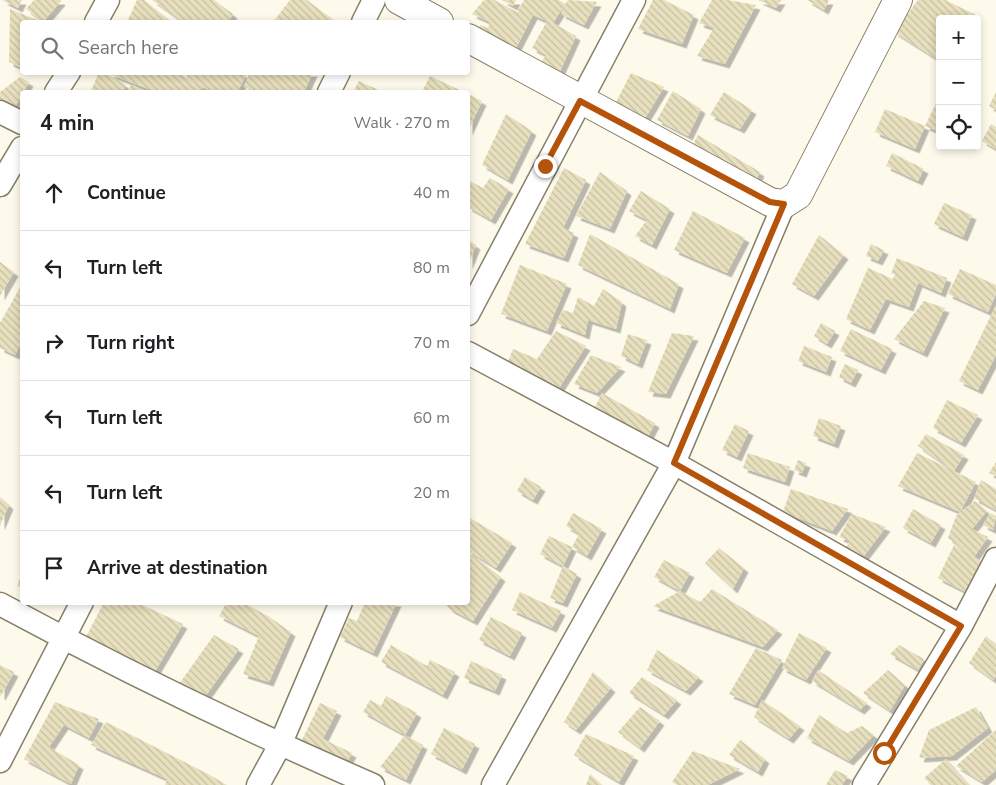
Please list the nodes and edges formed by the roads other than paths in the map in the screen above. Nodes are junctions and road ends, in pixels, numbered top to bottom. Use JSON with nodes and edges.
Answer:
{"nodes":[{"id":1,"x":108,"y":0,"type":"edge"},
{"id":2,"x":374,"y":0,"type":"edge"},
{"id":3,"x":399,"y":0,"type":"edge"},
{"id":4,"x":634,"y":0,"type":"edge"},
{"id":5,"x":898,"y":0,"type":"edge"},
{"id":6,"x":97,"y":20,"type":"edge"},
{"id":7,"x":364,"y":20,"type":"edge"},
{"id":8,"x":435,"y":20,"type":"edge"},
{"id":9,"x":470,"y":39,"type":"edge"},
{"id":10,"x":67,"y":75,"type":"edge"},
{"id":11,"x":338,"y":75,"type":"edge"},
{"id":12,"x":57,"y":90,"type":"edge"},
{"id":13,"x":330,"y":90,"type":"edge"},
{"id":14,"x":580,"y":101,"type":"junction"},
{"id":15,"x":0,"y":112,"type":"edge"},
{"id":16,"x":20,"y":122,"type":"edge"},
{"id":17,"x":20,"y":151,"type":"edge"},
{"id":18,"x":0,"y":185,"type":"edge"},
{"id":19,"x":784,"y":204,"type":"junction"},
{"id":20,"x":470,"y":310,"type":"edge"},
{"id":21,"x":470,"y":354,"type":"edge"},
{"id":22,"x":674,"y":463,"type":"junction"},
{"id":23,"x":996,"y":559,"type":"edge"},
{"id":24,"x":989,"y":590,"type":"edge"},
{"id":25,"x":0,"y":604,"type":"edge"},
{"id":26,"x":81,"y":605,"type":"edge"},
{"id":27,"x":340,"y":605,"type":"edge"},
{"id":28,"x":961,"y":626,"type":"junction"},
{"id":29,"x":64,"y":639,"type":"junction"},
{"id":30,"x":280,"y":745,"type":"junction"},
{"id":31,"x":0,"y":761,"type":"edge"},
{"id":32,"x":258,"y":785,"type":"edge"},
{"id":33,"x":373,"y":785,"type":"edge"},
{"id":34,"x":494,"y":785,"type":"edge"},
{"id":35,"x":864,"y":785,"type":"edge"}],
"edges":[{"from":1,"to":6,"type":"street"},
{"from":2,"to":7,"type":"street"},
{"from":3,"to":8,"type":"street"},
{"from":4,"to":14,"type":"street"},
{"from":5,"to":19,"type":"street"},
{"from":9,"to":14,"type":"street"},
{"from":10,"to":12,"type":"street"},
{"from":11,"to":13,"type":"street"},
{"from":14,"to":19,"type":"street"},
{"from":14,"to":20,"type":"street"},
{"from":15,"to":16,"type":"street"},
{"from":17,"to":18,"type":"street"},
{"from":19,"to":22,"type":"street"},
{"from":21,"to":22,"type":"street"},
{"from":22,"to":28,"type":"street"},
{"from":22,"to":34,"type":"street"},
{"from":23,"to":24,"type":"street"},
{"from":24,"to":28,"type":"street"},
{"from":25,"to":29,"type":"street"},
{"from":26,"to":29,"type":"street"},
{"from":27,"to":30,"type":"street"},
{"from":28,"to":35,"type":"street"},
{"from":29,"to":30,"type":"street"},
{"from":29,"to":31,"type":"street"},
{"from":30,"to":32,"type":"street"},
{"from":30,"to":33,"type":"street"}]}
